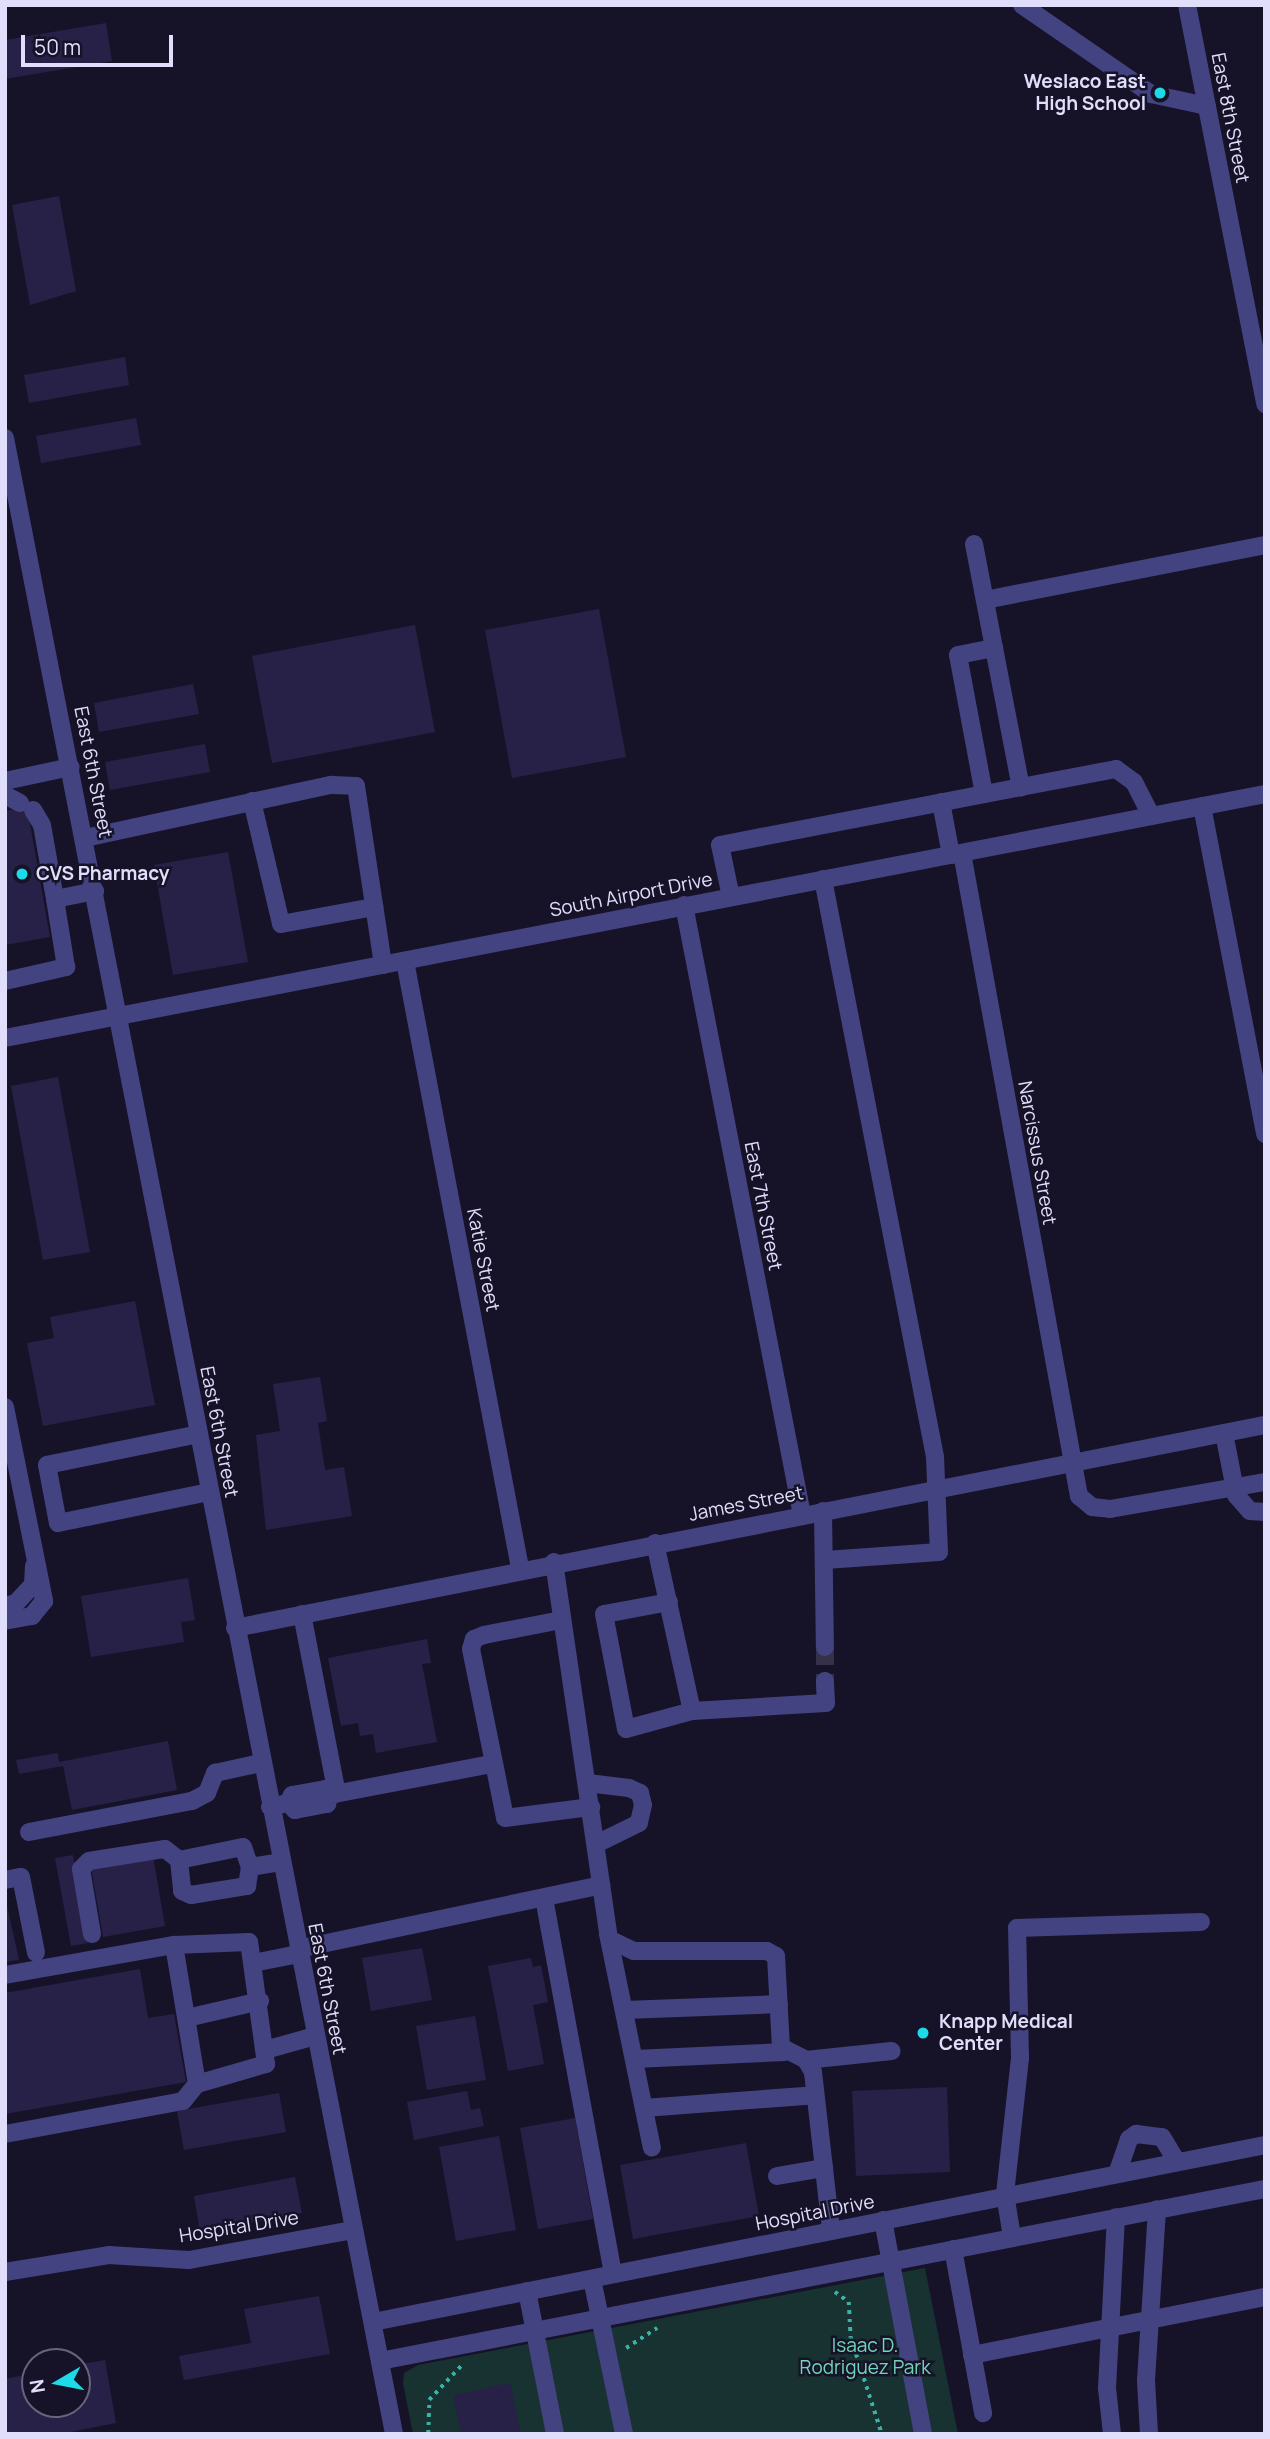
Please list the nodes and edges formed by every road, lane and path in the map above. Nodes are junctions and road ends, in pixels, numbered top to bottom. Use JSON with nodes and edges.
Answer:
{"nodes":[{"id":1,"x":1022,"y":5,"type":"edge"},
{"id":2,"x":1187,"y":5,"type":"edge"},
{"id":3,"x":1207,"y":106,"type":"junction"},
{"id":4,"x":1259,"y":340,"type":"edge"},
{"id":5,"x":1262,"y":377,"type":"edge"},
{"id":6,"x":1265,"y":404,"type":"edge"},
{"id":7,"x":5,"y":438,"type":"edge"},
{"id":8,"x":974,"y":544,"type":"dead end"},
{"id":9,"x":1265,"y":545,"type":"edge"},
{"id":10,"x":985,"y":600,"type":"junction"},
{"id":11,"x":994,"y":648,"type":"junction"},
{"id":12,"x":71,"y":768,"type":"junction"},
{"id":13,"x":5,"y":781,"type":"edge"},
{"id":14,"x":1021,"y":787,"type":"junction"},
{"id":15,"x":984,"y":794,"type":"junction"},
{"id":16,"x":1265,"y":794,"type":"edge"},
{"id":17,"x":252,"y":801,"type":"junction"},
{"id":18,"x":941,"y":802,"type":"junction"},
{"id":19,"x":19,"y":803,"type":"edge"},
{"id":20,"x":1202,"y":806,"type":"junction"},
{"id":21,"x":1151,"y":816,"type":"junction"},
{"id":22,"x":85,"y":838,"type":"junction"},
{"id":23,"x":957,"y":854,"type":"junction"},
{"id":24,"x":823,"y":879,"type":"junction"},
{"id":25,"x":95,"y":891,"type":"junction"},
{"id":26,"x":731,"y":897,"type":"junction"},
{"id":27,"x":55,"y":900,"type":"junction"},
{"id":28,"x":684,"y":905,"type":"junction"},
{"id":29,"x":374,"y":907,"type":"junction"},
{"id":30,"x":405,"y":961,"type":"junction"},
{"id":31,"x":383,"y":965,"type":"junction"},
{"id":32,"x":5,"y":981,"type":"edge"},
{"id":33,"x":120,"y":1015,"type":"junction"},
{"id":34,"x":5,"y":1038,"type":"edge"},
{"id":35,"x":1265,"y":1134,"type":"edge"},
{"id":36,"x":5,"y":1406,"type":"edge"},
{"id":37,"x":1265,"y":1425,"type":"edge"},
{"id":38,"x":1224,"y":1433,"type":"junction"},
{"id":39,"x":199,"y":1434,"type":"junction"},
{"id":40,"x":1072,"y":1462,"type":"junction"},
{"id":41,"x":1265,"y":1482,"type":"edge"},
{"id":42,"x":936,"y":1488,"type":"junction"},
{"id":43,"x":1235,"y":1488,"type":"junction"},
{"id":44,"x":209,"y":1492,"type":"junction"},
{"id":45,"x":822,"y":1511,"type":"junction"},
{"id":46,"x":1265,"y":1512,"type":"edge"},
{"id":47,"x":802,"y":1515,"type":"junction"},
{"id":48,"x":655,"y":1543,"type":"junction"},
{"id":49,"x":34,"y":1550,"type":"junction"},
{"id":50,"x":825,"y":1560,"type":"junction"},
{"id":51,"x":554,"y":1562,"type":"junction"},
{"id":52,"x":520,"y":1568,"type":"junction"},
{"id":53,"x":668,"y":1602,"type":"junction"},
{"id":54,"x":5,"y":1606,"type":"edge"},
{"id":55,"x":302,"y":1614,"type":"junction"},
{"id":56,"x":561,"y":1620,"type":"junction"},
{"id":57,"x":5,"y":1621,"type":"edge"},
{"id":58,"x":235,"y":1628,"type":"junction"},
{"id":59,"x":825,"y":1647,"type":"tunnel mouth"},
{"id":60,"x":825,"y":1681,"type":"tunnel mouth"},
{"id":61,"x":692,"y":1712,"type":"junction"},
{"id":62,"x":261,"y":1763,"type":"junction"},
{"id":63,"x":492,"y":1764,"type":"junction"},
{"id":64,"x":588,"y":1783,"type":"junction"},
{"id":65,"x":333,"y":1795,"type":"junction"},
{"id":66,"x":279,"y":1805,"type":"junction"},
{"id":67,"x":591,"y":1807,"type":"junction"},
{"id":68,"x":29,"y":1832,"type":"dead end"},
{"id":69,"x":596,"y":1844,"type":"junction"},
{"id":70,"x":178,"y":1860,"type":"junction"},
{"id":71,"x":281,"y":1862,"type":"junction"},
{"id":72,"x":250,"y":1867,"type":"junction"},
{"id":73,"x":5,"y":1880,"type":"edge"},
{"id":74,"x":601,"y":1885,"type":"junction"},
{"id":75,"x":544,"y":1898,"type":"junction"},
{"id":76,"x":1201,"y":1922,"type":"dead end"},
{"id":77,"x":92,"y":1934,"type":"dead end"},
{"id":78,"x":611,"y":1940,"type":"junction"},
{"id":79,"x":174,"y":1945,"type":"junction"},
{"id":80,"x":298,"y":1951,"type":"junction"},
{"id":81,"x":36,"y":1953,"type":"dead end"},
{"id":82,"x":253,"y":1963,"type":"junction"},
{"id":83,"x":5,"y":1975,"type":"edge"},
{"id":84,"x":260,"y":2001,"type":"junction"},
{"id":85,"x":779,"y":2004,"type":"junction"},
{"id":86,"x":625,"y":2010,"type":"junction"},
{"id":87,"x":187,"y":2018,"type":"junction"},
{"id":88,"x":315,"y":2036,"type":"junction"},
{"id":89,"x":265,"y":2050,"type":"junction"},
{"id":90,"x":892,"y":2051,"type":"dead end"},
{"id":91,"x":785,"y":2052,"type":"junction"},
{"id":92,"x":635,"y":2059,"type":"junction"},
{"id":93,"x":806,"y":2060,"type":"junction"},
{"id":94,"x":197,"y":2084,"type":"junction"},
{"id":95,"x":816,"y":2095,"type":"junction"},
{"id":96,"x":644,"y":2108,"type":"junction"},
{"id":97,"x":5,"y":2134,"type":"edge"},
{"id":98,"x":1265,"y":2145,"type":"edge"},
{"id":99,"x":652,"y":2148,"type":"dead end"},
{"id":100,"x":1177,"y":2162,"type":"junction"},
{"id":101,"x":824,"y":2168,"type":"junction"},
{"id":102,"x":1117,"y":2174,"type":"junction"},
{"id":103,"x":777,"y":2176,"type":"dead end"},
{"id":104,"x":1265,"y":2189,"type":"edge"},
{"id":105,"x":1005,"y":2194,"type":"junction"},
{"id":106,"x":1157,"y":2210,"type":"junction"},
{"id":107,"x":1116,"y":2217,"type":"junction"},
{"id":108,"x":883,"y":2220,"type":"junction"},
{"id":109,"x":353,"y":2230,"type":"junction"},
{"id":110,"x":831,"y":2231,"type":"junction"},
{"id":111,"x":1012,"y":2237,"type":"junction"},
{"id":112,"x":953,"y":2249,"type":"junction"},
{"id":113,"x":890,"y":2262,"type":"junction"},
{"id":114,"x":5,"y":2272,"type":"edge"},
{"id":115,"x":612,"y":2274,"type":"junction"},
{"id":116,"x":592,"y":2279,"type":"junction"},
{"id":117,"x":527,"y":2291,"type":"junction"},
{"id":118,"x":824,"y":2291,"type":"dead end"},
{"id":119,"x":1265,"y":2297,"type":"edge"},
{"id":120,"x":600,"y":2319,"type":"junction"},
{"id":121,"x":1150,"y":2319,"type":"junction"},
{"id":122,"x":373,"y":2322,"type":"junction"},
{"id":123,"x":663,"y":2325,"type":"dead end"},
{"id":124,"x":1111,"y":2326,"type":"junction"},
{"id":125,"x":535,"y":2331,"type":"junction"},
{"id":126,"x":607,"y":2353,"type":"junction"},
{"id":127,"x":972,"y":2355,"type":"junction"},
{"id":128,"x":380,"y":2361,"type":"junction"},
{"id":129,"x":464,"y":2364,"type":"dead end"},
{"id":130,"x":983,"y":2413,"type":"dead end"},
{"id":131,"x":394,"y":2434,"type":"edge"},
{"id":132,"x":428,"y":2434,"type":"edge"},
{"id":133,"x":555,"y":2434,"type":"edge"},
{"id":134,"x":624,"y":2434,"type":"edge"},
{"id":135,"x":882,"y":2434,"type":"edge"},
{"id":136,"x":923,"y":2434,"type":"edge"},
{"id":137,"x":1112,"y":2434,"type":"edge"},
{"id":138,"x":1149,"y":2434,"type":"edge"}],
"edges":[{"from":1,"to":3,"type":"street"},
{"from":2,"to":3,"type":"street","name":"East 8th Street"},
{"from":3,"to":4,"type":"street","name":"East 8th Street"},
{"from":4,"to":5,"type":"street","name":"East 8th Street"},
{"from":5,"to":6,"type":"street","name":"East 8th Street"},
{"from":7,"to":12,"type":"street","name":"East 6th Street"},
{"from":8,"to":10,"type":"street"},
{"from":9,"to":10,"type":"street"},
{"from":10,"to":11,"type":"street"},
{"from":11,"to":14,"type":"street"},
{"from":11,"to":15,"type":"street"},
{"from":12,"to":13,"type":"street"},
{"from":12,"to":22,"type":"street","name":"East 6th Street"},
{"from":14,"to":15,"type":"street"},
{"from":14,"to":21,"type":"street"},
{"from":15,"to":18,"type":"street"},
{"from":16,"to":20,"type":"street","name":"South Airport Drive"},
{"from":17,"to":22,"type":"street"},
{"from":17,"to":29,"type":"street"},
{"from":17,"to":29,"type":"street"},
{"from":18,"to":23,"type":"street","name":"Narcissus Street"},
{"from":18,"to":26,"type":"street"},
{"from":19,"to":27,"type":"street"},
{"from":20,"to":21,"type":"street","name":"South Airport Drive"},
{"from":20,"to":35,"type":"street"},
{"from":21,"to":23,"type":"street","name":"South Airport Drive"},
{"from":22,"to":25,"type":"street","name":"East 6th Street"},
{"from":23,"to":24,"type":"street","name":"South Airport Drive"},
{"from":23,"to":40,"type":"street","name":"Narcissus Street"},
{"from":24,"to":26,"type":"street","name":"South Airport Drive"},
{"from":24,"to":42,"type":"street"},
{"from":25,"to":27,"type":"street"},
{"from":25,"to":33,"type":"street","name":"East 6th Street"},
{"from":26,"to":28,"type":"street","name":"South Airport Drive"},
{"from":27,"to":32,"type":"street"},
{"from":28,"to":30,"type":"street","name":"South Airport Drive"},
{"from":28,"to":47,"type":"street","name":"East 7th Street"},
{"from":29,"to":31,"type":"street"},
{"from":30,"to":31,"type":"street","name":"South Airport Drive"},
{"from":30,"to":52,"type":"street","name":"Katie Street"},
{"from":31,"to":33,"type":"street","name":"South Airport Drive"},
{"from":33,"to":34,"type":"street","name":"South Airport Drive"},
{"from":33,"to":39,"type":"street","name":"East 6th Street"},
{"from":36,"to":49,"type":"street"},
{"from":37,"to":38,"type":"street","name":"James Street"},
{"from":38,"to":40,"type":"street","name":"James Street"},
{"from":38,"to":43,"type":"street"},
{"from":39,"to":44,"type":"street","name":"East 6th Street"},
{"from":39,"to":44,"type":"street"},
{"from":40,"to":42,"type":"street","name":"James Street"},
{"from":40,"to":43,"type":"street","name":"Narcissus Street"},
{"from":41,"to":43,"type":"street","name":"Narcissus Street"},
{"from":42,"to":45,"type":"street","name":"James Street"},
{"from":42,"to":50,"type":"street"},
{"from":43,"to":46,"type":"street"},
{"from":44,"to":58,"type":"street","name":"East 6th Street"},
{"from":45,"to":47,"type":"street","name":"James Street"},
{"from":45,"to":50,"type":"street"},
{"from":47,"to":48,"type":"street","name":"James Street"},
{"from":48,"to":51,"type":"street","name":"James Street"},
{"from":48,"to":53,"type":"street"},
{"from":49,"to":54,"type":"street"},
{"from":49,"to":57,"type":"street"},
{"from":50,"to":59,"type":"street"},
{"from":51,"to":52,"type":"street","name":"James Street"},
{"from":51,"to":56,"type":"street"},
{"from":52,"to":55,"type":"street","name":"James Street"},
{"from":53,"to":61,"type":"street"},
{"from":53,"to":61,"type":"street"},
{"from":55,"to":58,"type":"street","name":"James Street"},
{"from":55,"to":65,"type":"street"},
{"from":56,"to":63,"type":"street"},
{"from":56,"to":64,"type":"street"},
{"from":58,"to":62,"type":"street","name":"East 6th Street"},
{"from":60,"to":61,"type":"street"},
{"from":62,"to":66,"type":"street","name":"East 6th Street"},
{"from":62,"to":68,"type":"street"},
{"from":63,"to":65,"type":"street"},
{"from":63,"to":67,"type":"street"},
{"from":64,"to":67,"type":"street"},
{"from":64,"to":69,"type":"street"},
{"from":65,"to":66,"type":"street"},
{"from":66,"to":71,"type":"street","name":"East 6th Street"},
{"from":67,"to":69,"type":"street"},
{"from":69,"to":74,"type":"street"},
{"from":70,"to":72,"type":"street"},
{"from":70,"to":72,"type":"street"},
{"from":70,"to":77,"type":"street"},
{"from":71,"to":72,"type":"street"},
{"from":71,"to":80,"type":"street","name":"East 6th Street"},
{"from":73,"to":81,"type":"street"},
{"from":74,"to":75,"type":"street"},
{"from":74,"to":78,"type":"street"},
{"from":75,"to":80,"type":"street"},
{"from":75,"to":115,"type":"street"},
{"from":76,"to":105,"type":"street"},
{"from":78,"to":85,"type":"street"},
{"from":78,"to":86,"type":"street"},
{"from":79,"to":82,"type":"street"},
{"from":79,"to":83,"type":"street"},
{"from":79,"to":87,"type":"street"},
{"from":80,"to":82,"type":"street"},
{"from":80,"to":88,"type":"street","name":"East 6th Street"},
{"from":82,"to":84,"type":"street"},
{"from":84,"to":87,"type":"street"},
{"from":84,"to":89,"type":"street"},
{"from":85,"to":86,"type":"street"},
{"from":85,"to":91,"type":"street"},
{"from":86,"to":92,"type":"street"},
{"from":87,"to":94,"type":"street"},
{"from":88,"to":89,"type":"street"},
{"from":88,"to":109,"type":"street","name":"East 6th Street"},
{"from":89,"to":94,"type":"street"},
{"from":90,"to":93,"type":"street"},
{"from":91,"to":92,"type":"street"},
{"from":91,"to":93,"type":"street"},
{"from":92,"to":96,"type":"street"},
{"from":93,"to":95,"type":"street"},
{"from":94,"to":97,"type":"street"},
{"from":95,"to":96,"type":"street"},
{"from":95,"to":101,"type":"street"},
{"from":96,"to":99,"type":"street"},
{"from":98,"to":100,"type":"street","name":"Hospital Drive"},
{"from":100,"to":102,"type":"street","name":"Hospital Drive"},
{"from":100,"to":102,"type":"street"},
{"from":101,"to":103,"type":"street"},
{"from":101,"to":110,"type":"street"},
{"from":102,"to":105,"type":"street","name":"Hospital Drive"},
{"from":104,"to":106,"type":"street"},
{"from":105,"to":108,"type":"street","name":"Hospital Drive"},
{"from":105,"to":111,"type":"street"},
{"from":106,"to":107,"type":"street"},
{"from":106,"to":121,"type":"street"},
{"from":107,"to":111,"type":"street"},
{"from":107,"to":124,"type":"street"},
{"from":108,"to":110,"type":"street","name":"Hospital Drive"},
{"from":108,"to":113,"type":"street"},
{"from":109,"to":114,"type":"street","name":"Hospital Drive"},
{"from":109,"to":122,"type":"street","name":"East 6th Street"},
{"from":110,"to":115,"type":"street","name":"Hospital Drive"},
{"from":111,"to":112,"type":"street"},
{"from":112,"to":113,"type":"street"},
{"from":112,"to":127,"type":"street"},
{"from":113,"to":120,"type":"street"},
{"from":113,"to":136,"type":"street"},
{"from":115,"to":116,"type":"street","name":"Hospital Drive"},
{"from":116,"to":117,"type":"street","name":"Hospital Drive"},
{"from":116,"to":120,"type":"street"},
{"from":117,"to":122,"type":"street","name":"Hospital Drive"},
{"from":117,"to":125,"type":"street"},
{"from":118,"to":135,"type":"path"},
{"from":119,"to":121,"type":"street"},
{"from":120,"to":125,"type":"street"},
{"from":120,"to":126,"type":"street"},
{"from":121,"to":124,"type":"street"},
{"from":121,"to":138,"type":"street"},
{"from":122,"to":128,"type":"street","name":"East 6th Street"},
{"from":123,"to":126,"type":"path"},
{"from":124,"to":127,"type":"street"},
{"from":124,"to":137,"type":"street"},
{"from":125,"to":128,"type":"street"},
{"from":125,"to":133,"type":"street"},
{"from":126,"to":134,"type":"street"},
{"from":127,"to":130,"type":"street"},
{"from":128,"to":131,"type":"street","name":"East 6th Street"},
{"from":129,"to":132,"type":"path"}]}
